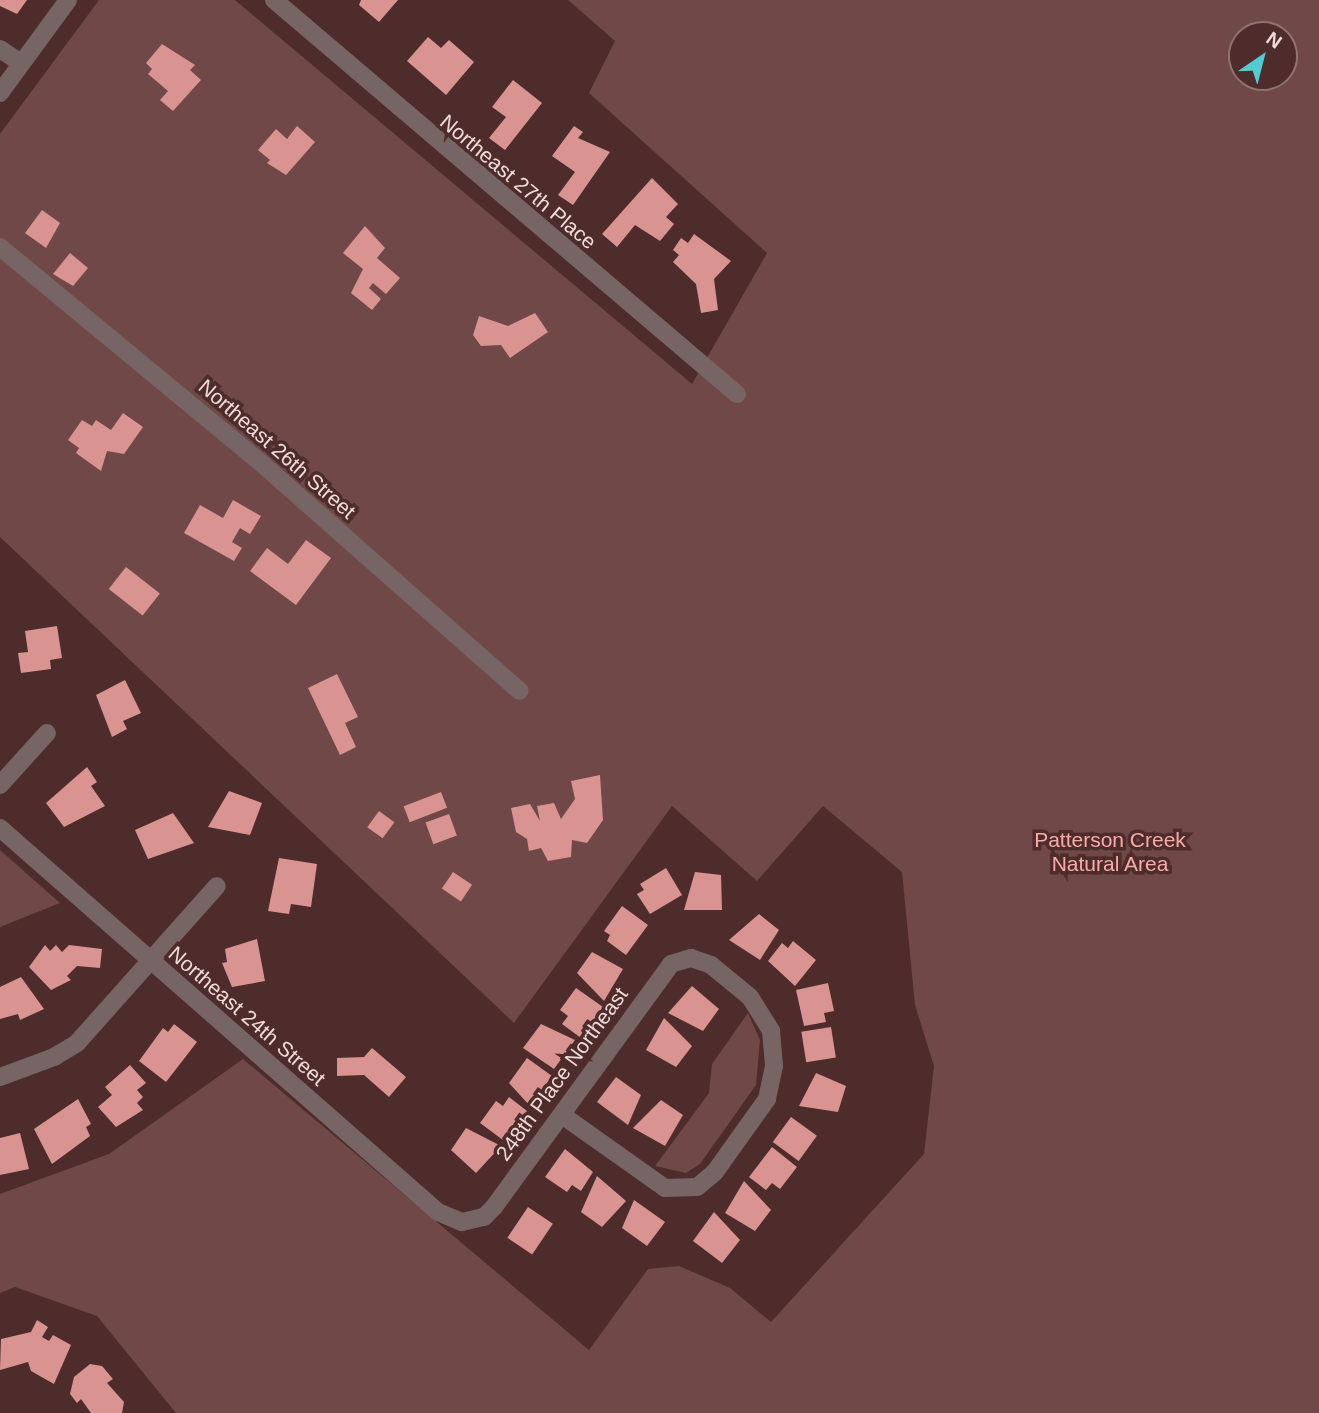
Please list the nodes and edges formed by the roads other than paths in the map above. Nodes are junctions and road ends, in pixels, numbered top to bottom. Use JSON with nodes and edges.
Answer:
{"nodes":[{"id":1,"x":68,"y":0,"type":"edge"},
{"id":2,"x":274,"y":0,"type":"edge"},
{"id":3,"x":0,"y":49,"type":"edge"},
{"id":4,"x":21,"y":63,"type":"junction"},
{"id":5,"x":0,"y":93,"type":"edge"},
{"id":6,"x":0,"y":247,"type":"edge"},
{"id":7,"x":737,"y":394,"type":"dead end"},
{"id":8,"x":520,"y":691,"type":"dead end"},
{"id":9,"x":47,"y":733,"type":"dead end"},
{"id":10,"x":0,"y":785,"type":"edge"},
{"id":11,"x":0,"y":828,"type":"edge"},
{"id":12,"x":217,"y":886,"type":"dead end"},
{"id":13,"x":152,"y":962,"type":"junction"},
{"id":14,"x":0,"y":1077,"type":"edge"},
{"id":15,"x":562,"y":1115,"type":"junction"},
{"id":16,"x":473,"y":1221,"type":"joint"}],
"edges":[{"from":1,"to":4,"type":"street"},
{"from":2,"to":7,"type":"street","name":"Northeast 27th Place"},
{"from":3,"to":4,"type":"street"},
{"from":4,"to":5,"type":"street"},
{"from":6,"to":8,"type":"street","name":"Northeast 26th Street"},
{"from":9,"to":10,"type":"street"},
{"from":11,"to":13,"type":"street","name":"Northeast 24th Street"},
{"from":12,"to":13,"type":"street"},
{"from":13,"to":14,"type":"street"},
{"from":13,"to":16,"type":"street","name":"Northeast 24th Street"},
{"from":15,"to":15,"type":"street","name":"248th Place Northeast"},
{"from":15,"to":16,"type":"street","name":"248th Place Northeast"}]}
